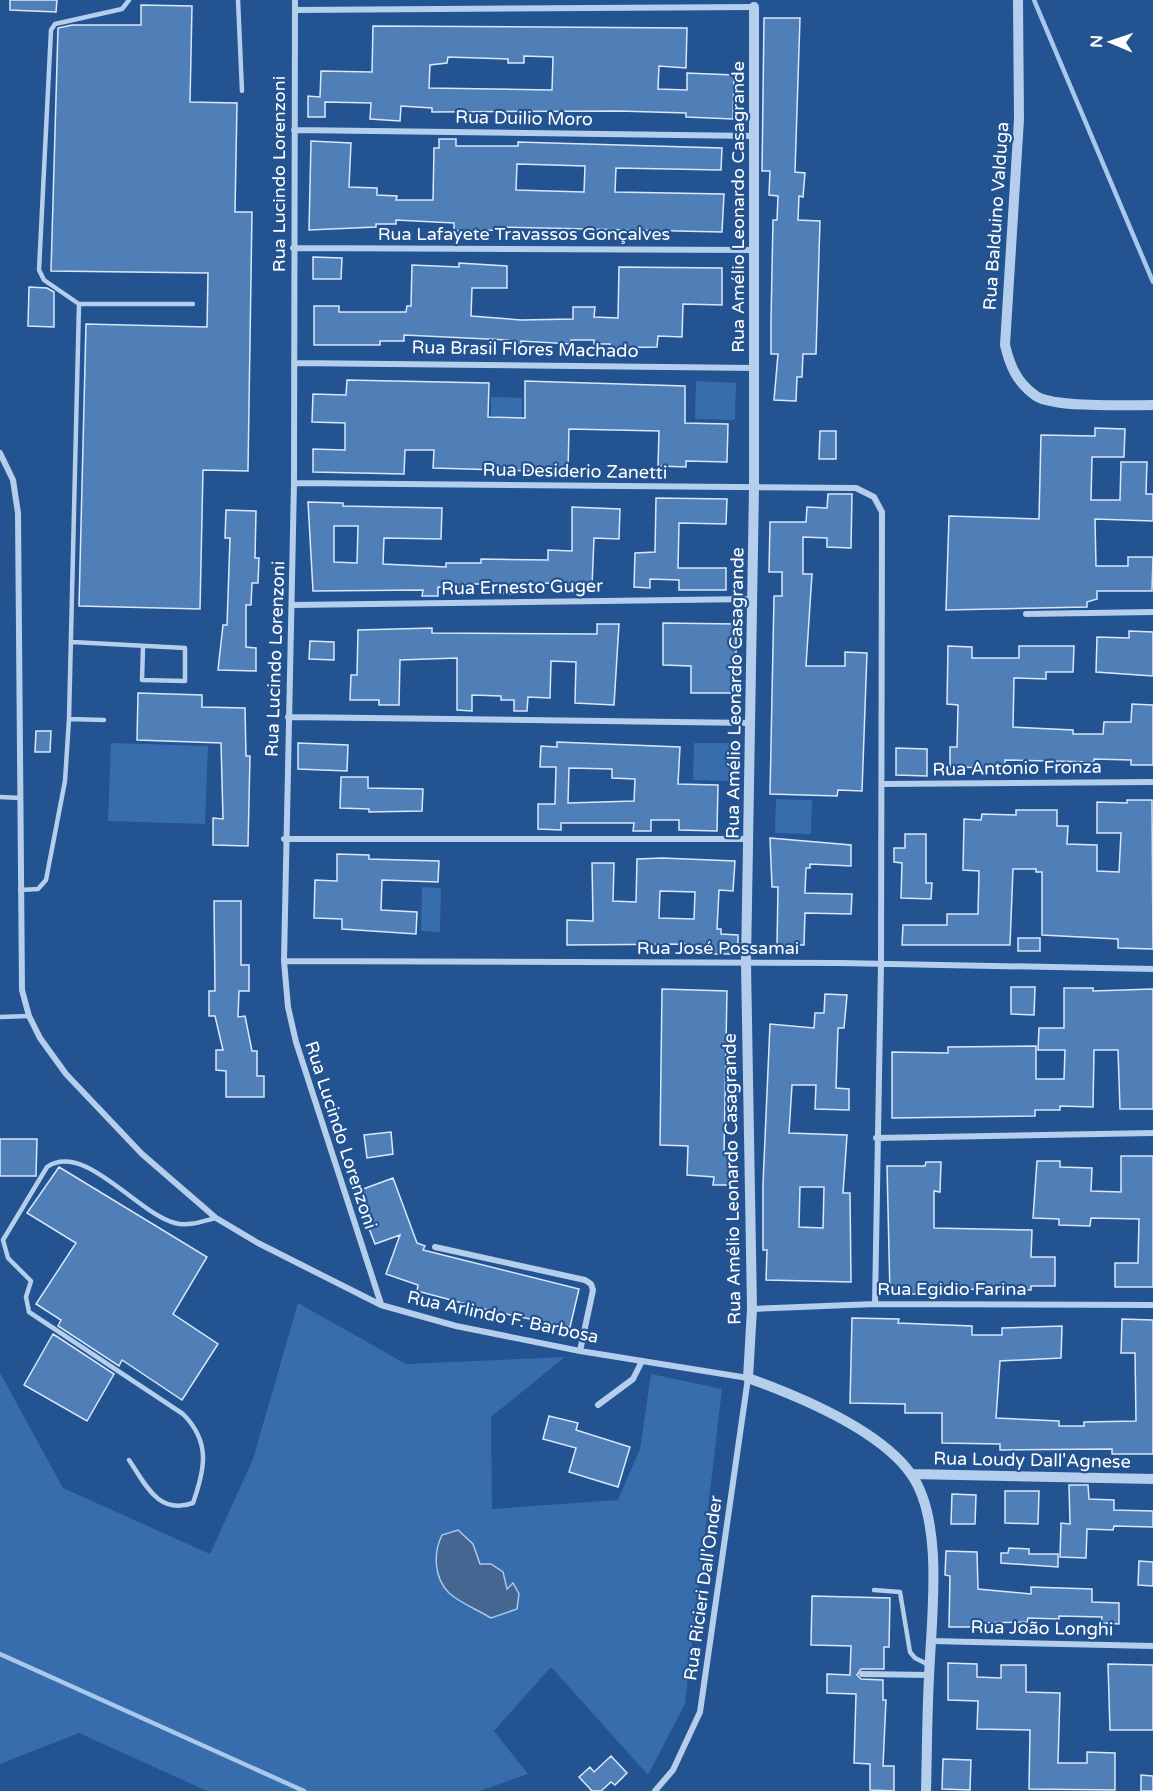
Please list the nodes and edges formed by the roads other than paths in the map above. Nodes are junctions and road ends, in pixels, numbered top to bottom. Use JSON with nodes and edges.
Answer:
{"nodes":[{"id":1,"x":129,"y":0,"type":"edge"},
{"id":2,"x":238,"y":0,"type":"edge"},
{"id":3,"x":295,"y":0,"type":"edge"},
{"id":4,"x":1018,"y":0,"type":"edge"},
{"id":5,"x":754,"y":8,"type":"joint"},
{"id":6,"x":295,"y":10,"type":"junction"},
{"id":7,"x":242,"y":91,"type":"dead end"},
{"id":8,"x":294,"y":130,"type":"junction"},
{"id":9,"x":754,"y":136,"type":"junction"},
{"id":10,"x":293,"y":248,"type":"junction"},
{"id":11,"x":756,"y":250,"type":"junction"},
{"id":12,"x":79,"y":304,"type":"junction"},
{"id":13,"x":193,"y":304,"type":"dead end"},
{"id":14,"x":294,"y":363,"type":"junction"},
{"id":15,"x":755,"y":368,"type":"junction"},
{"id":16,"x":1153,"y":405,"type":"edge"},
{"id":17,"x":0,"y":454,"type":"edge"},
{"id":18,"x":294,"y":483,"type":"junction"},
{"id":19,"x":754,"y":488,"type":"junction"},
{"id":20,"x":752,"y":599,"type":"junction"},
{"id":21,"x":292,"y":605,"type":"junction"},
{"id":22,"x":1153,"y":612,"type":"edge"},
{"id":23,"x":1026,"y":614,"type":"dead end"},
{"id":24,"x":72,"y":642,"type":"junction"},
{"id":25,"x":143,"y":647,"type":"junction"},
{"id":26,"x":288,"y":717,"type":"junction"},
{"id":27,"x":69,"y":719,"type":"junction"},
{"id":28,"x":104,"y":720,"type":"dead end"},
{"id":29,"x":752,"y":723,"type":"junction"},
{"id":30,"x":1153,"y":782,"type":"edge"},
{"id":31,"x":882,"y":784,"type":"junction"},
{"id":32,"x":0,"y":797,"type":"edge"},
{"id":33,"x":21,"y":798,"type":"junction"},
{"id":34,"x":284,"y":839,"type":"junction"},
{"id":35,"x":750,"y":839,"type":"junction"},
{"id":36,"x":20,"y":890,"type":"junction"},
{"id":37,"x":284,"y":961,"type":"junction"},
{"id":38,"x":746,"y":963,"type":"junction"},
{"id":39,"x":881,"y":964,"type":"junction"},
{"id":40,"x":1153,"y":969,"type":"edge"},
{"id":41,"x":0,"y":1017,"type":"edge"},
{"id":42,"x":29,"y":1017,"type":"junction"},
{"id":43,"x":1153,"y":1133,"type":"edge"},
{"id":44,"x":876,"y":1138,"type":"junction"},
{"id":45,"x":216,"y":1218,"type":"junction"},
{"id":46,"x":435,"y":1247,"type":"dead end"},
{"id":47,"x":875,"y":1304,"type":"junction"},
{"id":48,"x":381,"y":1305,"type":"junction"},
{"id":49,"x":1153,"y":1305,"type":"edge"},
{"id":50,"x":752,"y":1309,"type":"junction"},
{"id":51,"x":580,"y":1351,"type":"junction"},
{"id":52,"x":642,"y":1361,"type":"junction"},
{"id":53,"x":748,"y":1378,"type":"junction"},
{"id":54,"x":598,"y":1405,"type":"dead end"},
{"id":55,"x":129,"y":1460,"type":"dead end"},
{"id":56,"x":911,"y":1474,"type":"junction"},
{"id":57,"x":1153,"y":1479,"type":"edge"},
{"id":58,"x":874,"y":1590,"type":"dead end"},
{"id":59,"x":930,"y":1641,"type":"junction"},
{"id":60,"x":1153,"y":1646,"type":"edge"},
{"id":61,"x":929,"y":1670,"type":"junction"},
{"id":62,"x":862,"y":1674,"type":"dead end"},
{"id":63,"x":655,"y":1791,"type":"edge"},
{"id":64,"x":926,"y":1791,"type":"edge"}],
"edges":[{"from":1,"to":12,"type":"lane"},
{"from":2,"to":7,"type":"lane"},
{"from":3,"to":6,"type":"street","name":"Rua Lucindo Lorenzoni"},
{"from":4,"to":16,"type":"street","name":"Rua Balduino Valduga"},
{"from":5,"to":6,"type":"street"},
{"from":5,"to":9,"type":"street","name":"Rua Amélio Leonardo Casagrande"},
{"from":6,"to":8,"type":"street","name":"Rua Lucindo Lorenzoni"},
{"from":8,"to":9,"type":"street","name":"Rua Duilio Moro"},
{"from":8,"to":10,"type":"street","name":"Rua Lucindo Lorenzoni"},
{"from":9,"to":11,"type":"street","name":"Rua Amélio Leonardo Casagrande"},
{"from":10,"to":11,"type":"street","name":"Rua Lafayete Travassos Gonçalves"},
{"from":10,"to":14,"type":"street","name":"Rua Lucindo Lorenzoni"},
{"from":11,"to":15,"type":"street","name":"Rua Amélio Leonardo Casagrande"},
{"from":12,"to":13,"type":"lane"},
{"from":12,"to":24,"type":"lane"},
{"from":14,"to":15,"type":"street","name":"Rua Brasil Flores Machado"},
{"from":14,"to":18,"type":"street","name":"Rua Lucindo Lorenzoni"},
{"from":15,"to":19,"type":"street","name":"Rua Amélio Leonardo Casagrande"},
{"from":17,"to":33,"type":"street","name":"Rua Arlindo F. Barbosa"},
{"from":18,"to":19,"type":"street","name":"Rua Desiderio Zanetti"},
{"from":18,"to":21,"type":"street","name":"Rua Lucindo Lorenzoni"},
{"from":19,"to":20,"type":"street","name":"Rua Amélio Leonardo Casagrande"},
{"from":19,"to":31,"type":"street","name":"Rua Desiderio Zanetti"},
{"from":20,"to":21,"type":"street","name":"Rua Ernesto Guger"},
{"from":20,"to":29,"type":"street","name":"Rua Amélio Leonardo Casagrande"},
{"from":21,"to":26,"type":"street","name":"Rua Lucindo Lorenzoni"},
{"from":22,"to":23,"type":"street"},
{"from":24,"to":25,"type":"lane"},
{"from":24,"to":27,"type":"lane"},
{"from":25,"to":25,"type":"lane"},
{"from":26,"to":29,"type":"street"},
{"from":26,"to":34,"type":"street","name":"Rua Lucindo Lorenzoni"},
{"from":27,"to":28,"type":"lane"},
{"from":27,"to":36,"type":"lane"},
{"from":29,"to":35,"type":"street","name":"Rua Amélio Leonardo Casagrande"},
{"from":30,"to":31,"type":"street","name":"Rua Antonio Fronza"},
{"from":31,"to":39,"type":"street"},
{"from":32,"to":33,"type":"lane"},
{"from":33,"to":36,"type":"street","name":"Rua Arlindo F. Barbosa"},
{"from":34,"to":35,"type":"street"},
{"from":34,"to":37,"type":"street","name":"Rua Lucindo Lorenzoni"},
{"from":35,"to":38,"type":"street","name":"Rua Amélio Leonardo Casagrande"},
{"from":36,"to":42,"type":"street","name":"Rua Arlindo F. Barbosa"},
{"from":37,"to":38,"type":"street","name":"Rua José Possamai"},
{"from":37,"to":48,"type":"street","name":"Rua Lucindo Lorenzoni"},
{"from":38,"to":39,"type":"street","name":"Rua José Possamai"},
{"from":38,"to":50,"type":"street","name":"Rua Amélio Leonardo Casagrande"},
{"from":39,"to":40,"type":"street","name":"Rua José Possamai"},
{"from":39,"to":44,"type":"street"},
{"from":41,"to":42,"type":"lane"},
{"from":42,"to":45,"type":"street","name":"Rua Arlindo F. Barbosa"},
{"from":43,"to":44,"type":"street"},
{"from":44,"to":47,"type":"street"},
{"from":45,"to":48,"type":"street","name":"Rua Arlindo F. Barbosa"},
{"from":45,"to":55,"type":"lane"},
{"from":46,"to":51,"type":"street"},
{"from":47,"to":49,"type":"street","name":"Rua Egidio Farina"},
{"from":47,"to":50,"type":"street","name":"Rua Egidio Farina"},
{"from":48,"to":51,"type":"street","name":"Rua Arlindo F. Barbosa"},
{"from":50,"to":53,"type":"street","name":"Rua Amélio Leonardo Casagrande"},
{"from":51,"to":52,"type":"street","name":"Rua Arlindo F. Barbosa"},
{"from":52,"to":53,"type":"street","name":"Rua Arlindo F. Barbosa"},
{"from":52,"to":54,"type":"street"},
{"from":53,"to":56,"type":"street"},
{"from":53,"to":63,"type":"street","name":"Rua Ricieri Dall'Onder"},
{"from":56,"to":57,"type":"street","name":"Rua Loudy Dall'Agnese"},
{"from":56,"to":59,"type":"street"},
{"from":58,"to":61,"type":"lane"},
{"from":59,"to":60,"type":"street","name":"Rua João Longhi"},
{"from":59,"to":61,"type":"street"},
{"from":61,"to":62,"type":"street"},
{"from":61,"to":64,"type":"street"}]}
